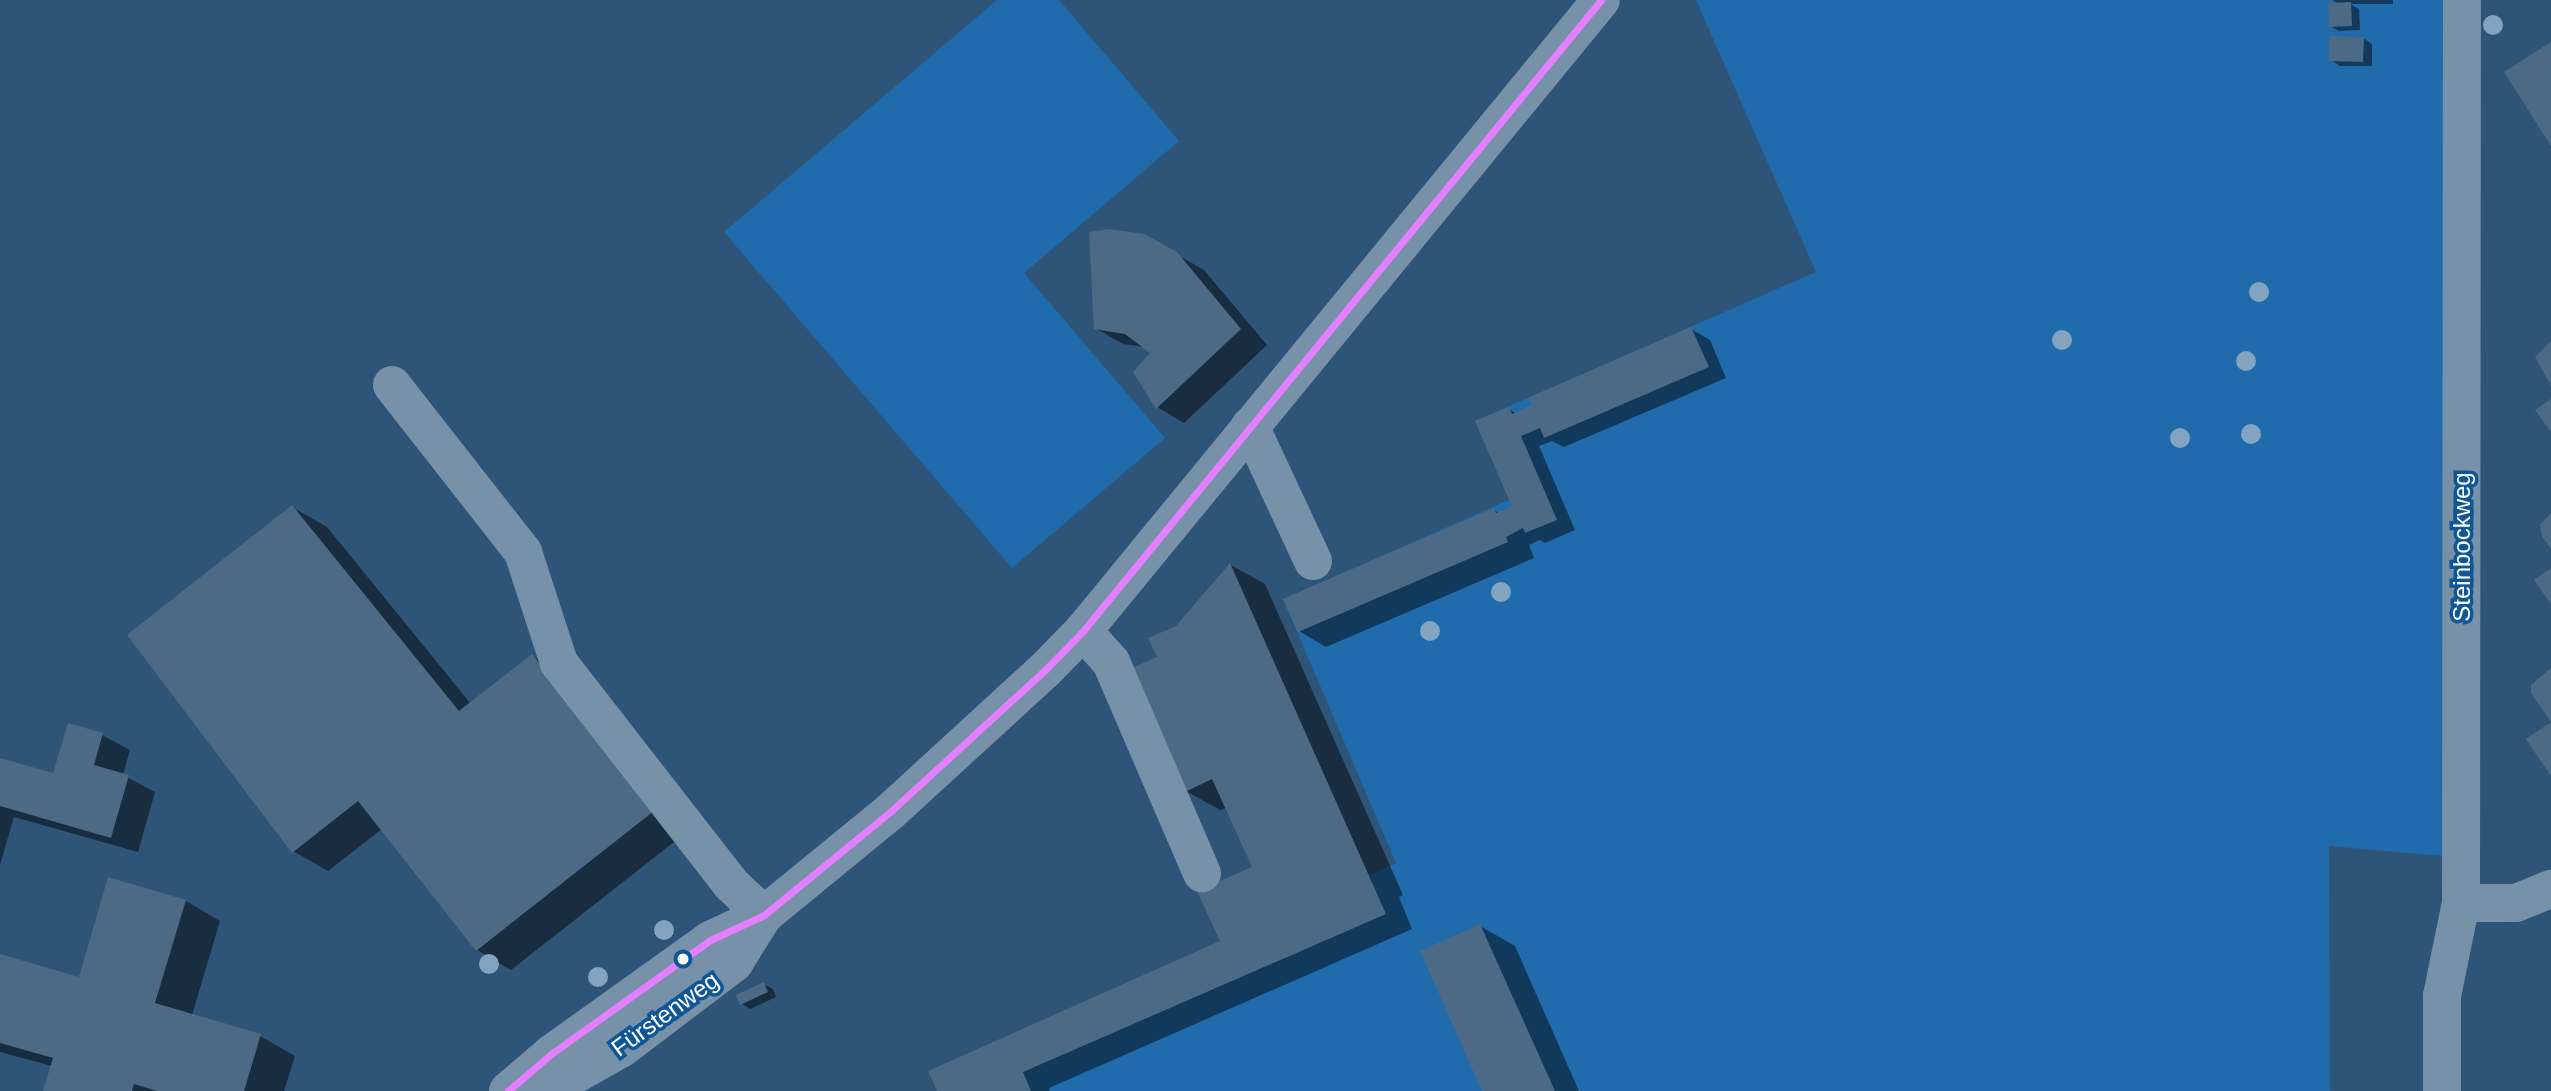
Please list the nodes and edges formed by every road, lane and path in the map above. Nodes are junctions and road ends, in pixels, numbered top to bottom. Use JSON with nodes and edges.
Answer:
{"nodes":[{"id":1,"x":1601,"y":0,"type":"edge"},
{"id":2,"x":2462,"y":0,"type":"edge"},
{"id":3,"x":393,"y":385,"type":"dead end"},
{"id":4,"x":1251,"y":426,"type":"junction"},
{"id":5,"x":1313,"y":561,"type":"dead end"},
{"id":6,"x":1083,"y":631,"type":"junction"},
{"id":7,"x":1202,"y":873,"type":"dead end"},
{"id":8,"x":2551,"y":889,"type":"edge"},
{"id":9,"x":2461,"y":903,"type":"junction"},
{"id":10,"x":764,"y":915,"type":"junction"},
{"id":11,"x":508,"y":1091,"type":"edge"},
{"id":12,"x":546,"y":1091,"type":"edge"},
{"id":13,"x":2442,"y":1091,"type":"edge"}],
"edges":[{"from":1,"to":4,"type":"street","name":"Fürstenweg"},
{"from":2,"to":9,"type":"street","name":"Steinbockweg"},
{"from":3,"to":10,"type":"street"},
{"from":4,"to":5,"type":"street"},
{"from":4,"to":6,"type":"street","name":"Fürstenweg"},
{"from":6,"to":7,"type":"street"},
{"from":6,"to":10,"type":"street","name":"Fürstenweg"},
{"from":8,"to":9,"type":"street"},
{"from":9,"to":13,"type":"street","name":"Steinbockweg"},
{"from":10,"to":11,"type":"street","name":"Fürstenweg"},
{"from":10,"to":12,"type":"street","name":"Fürstenweg"}]}
